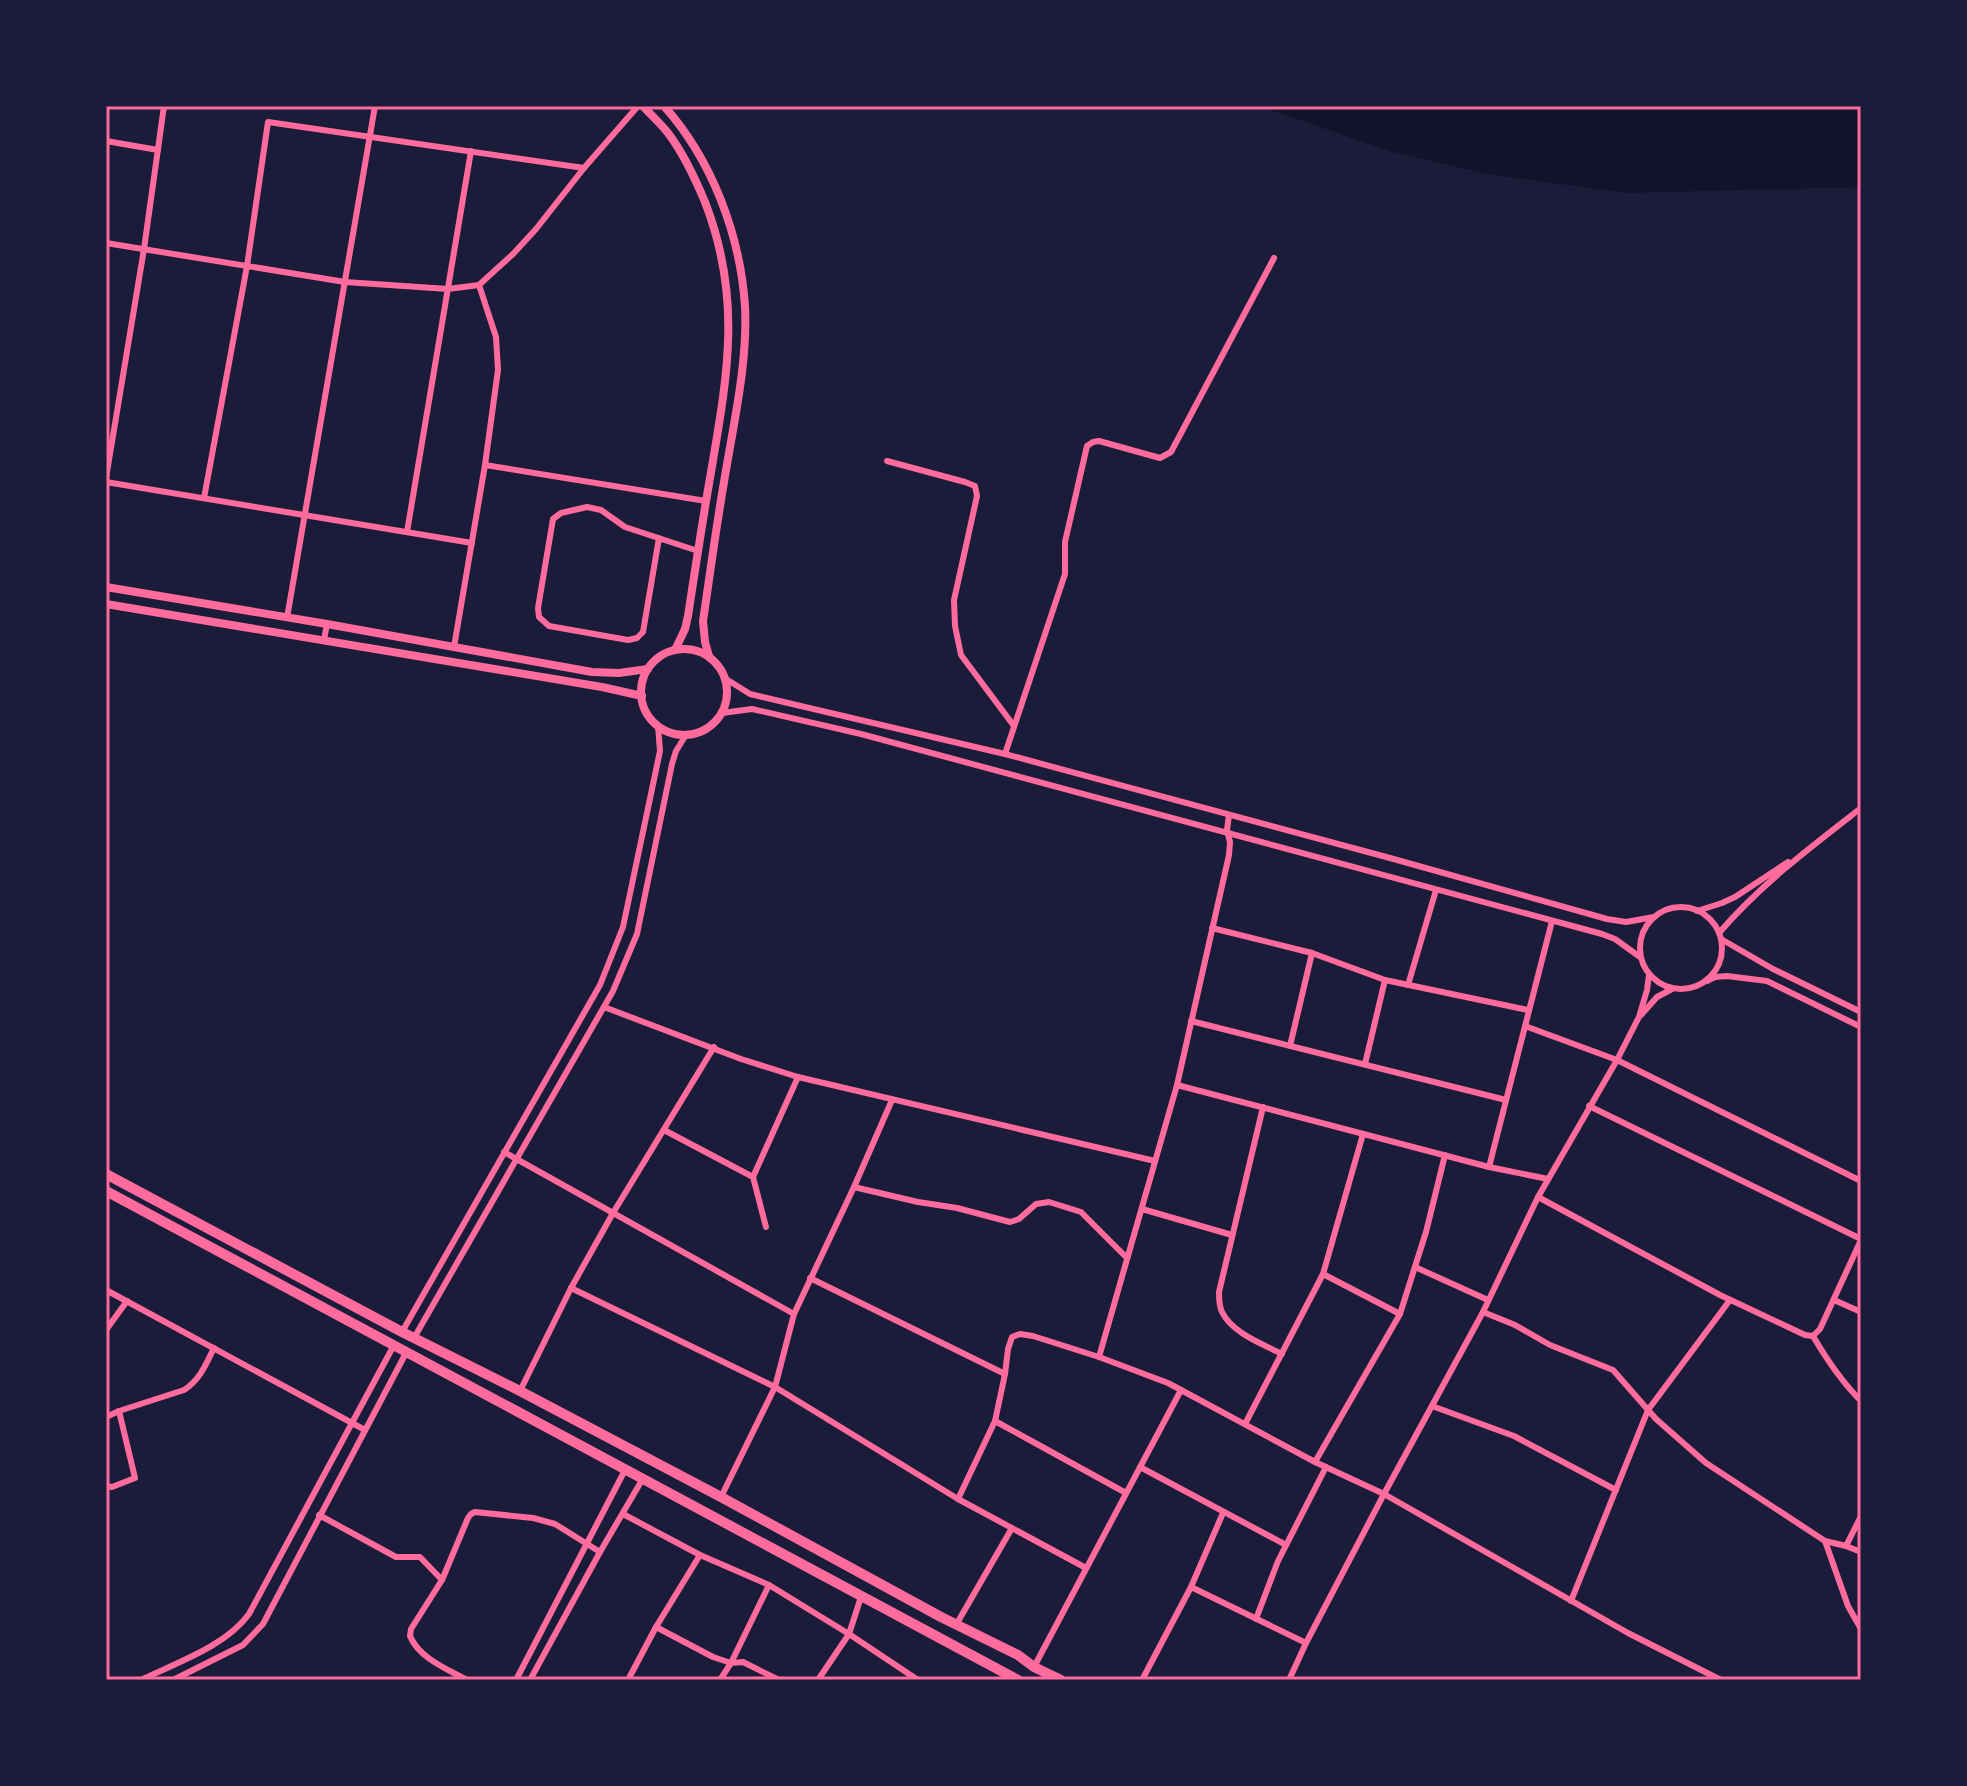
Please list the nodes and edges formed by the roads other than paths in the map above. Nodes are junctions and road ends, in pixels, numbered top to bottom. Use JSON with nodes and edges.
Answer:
{"nodes":[{"id":1,"x":164,"y":106,"type":"edge"},
{"id":2,"x":375,"y":106,"type":"edge"},
{"id":3,"x":640,"y":106,"type":"edge"},
{"id":4,"x":664,"y":106,"type":"edge"},
{"id":5,"x":370,"y":137,"type":"junction"},
{"id":6,"x":106,"y":141,"type":"edge"},
{"id":7,"x":158,"y":150,"type":"junction"},
{"id":8,"x":471,"y":151,"type":"junction"},
{"id":9,"x":584,"y":168,"type":"junction"},
{"id":10,"x":106,"y":243,"type":"edge"},
{"id":11,"x":144,"y":249,"type":"junction"},
{"id":12,"x":1274,"y":258,"type":"dead end"},
{"id":13,"x":247,"y":266,"type":"junction"},
{"id":14,"x":345,"y":282,"type":"junction"},
{"id":15,"x":479,"y":285,"type":"junction"},
{"id":16,"x":448,"y":289,"type":"junction"},
{"id":17,"x":728,"y":358,"type":"junction"},
{"id":18,"x":742,"y":361,"type":"junction"},
{"id":19,"x":887,"y":461,"type":"dead end"},
{"id":20,"x":485,"y":465,"type":"junction"},
{"id":21,"x":106,"y":480,"type":"edge"},
{"id":22,"x":204,"y":498,"type":"junction"},
{"id":23,"x":706,"y":501,"type":"junction"},
{"id":24,"x":305,"y":515,"type":"junction"},
{"id":25,"x":407,"y":532,"type":"junction"},
{"id":26,"x":659,"y":538,"type":"junction"},
{"id":27,"x":472,"y":543,"type":"junction"},
{"id":28,"x":698,"y":551,"type":"junction"},
{"id":29,"x":106,"y":587,"type":"edge"},
{"id":30,"x":106,"y":604,"type":"edge"},
{"id":31,"x":287,"y":618,"type":"junction"},
{"id":32,"x":327,"y":624,"type":"junction"},
{"id":33,"x":324,"y":640,"type":"junction"},
{"id":34,"x":454,"y":647,"type":"junction"},
{"id":35,"x":675,"y":650,"type":"junction"},
{"id":36,"x":709,"y":656,"type":"junction"},
{"id":37,"x":648,"y":669,"type":"junction"},
{"id":38,"x":726,"y":679,"type":"junction"},
{"id":39,"x":642,"y":696,"type":"junction"},
{"id":40,"x":722,"y":713,"type":"junction"},
{"id":41,"x":658,"y":726,"type":"junction"},
{"id":42,"x":1014,"y":726,"type":"junction"},
{"id":43,"x":686,"y":735,"type":"junction"},
{"id":44,"x":1005,"y":754,"type":"junction"},
{"id":45,"x":1861,"y":808,"type":"edge"},
{"id":46,"x":1229,"y":815,"type":"junction"},
{"id":47,"x":1227,"y":834,"type":"junction"},
{"id":48,"x":1805,"y":852,"type":"junction"},
{"id":49,"x":1436,"y":890,"type":"junction"},
{"id":50,"x":1697,"y":911,"type":"junction"},
{"id":51,"x":1654,"y":917,"type":"junction"},
{"id":52,"x":1552,"y":921,"type":"junction"},
{"id":53,"x":1212,"y":928,"type":"junction"},
{"id":54,"x":1720,"y":936,"type":"junction"},
{"id":55,"x":618,"y":941,"type":"junction"},
{"id":56,"x":631,"y":948,"type":"junction"},
{"id":57,"x":1312,"y":953,"type":"junction"},
{"id":58,"x":1640,"y":957,"type":"junction"},
{"id":59,"x":1649,"y":975,"type":"junction"},
{"id":60,"x":1385,"y":980,"type":"junction"},
{"id":61,"x":1704,"y":982,"type":"junction"},
{"id":62,"x":1408,"y":985,"type":"junction"},
{"id":63,"x":1673,"y":988,"type":"junction"},
{"id":64,"x":604,"y":1007,"type":"junction"},
{"id":65,"x":1528,"y":1010,"type":"junction"},
{"id":66,"x":1861,"y":1012,"type":"edge"},
{"id":67,"x":1639,"y":1017,"type":"junction"},
{"id":68,"x":1191,"y":1021,"type":"junction"},
{"id":69,"x":1525,"y":1026,"type":"junction"},
{"id":70,"x":1861,"y":1027,"type":"edge"},
{"id":71,"x":1290,"y":1046,"type":"junction"},
{"id":72,"x":714,"y":1047,"type":"junction"},
{"id":73,"x":1617,"y":1060,"type":"junction"},
{"id":74,"x":1365,"y":1064,"type":"junction"},
{"id":75,"x":798,"y":1077,"type":"junction"},
{"id":76,"x":1177,"y":1085,"type":"junction"},
{"id":77,"x":892,"y":1100,"type":"junction"},
{"id":78,"x":1506,"y":1100,"type":"junction"},
{"id":79,"x":1589,"y":1106,"type":"junction"},
{"id":80,"x":1263,"y":1107,"type":"junction"},
{"id":81,"x":664,"y":1130,"type":"junction"},
{"id":82,"x":1363,"y":1134,"type":"junction"},
{"id":83,"x":504,"y":1152,"type":"junction"},
{"id":84,"x":1445,"y":1155,"type":"junction"},
{"id":85,"x":517,"y":1159,"type":"junction"},
{"id":86,"x":1155,"y":1161,"type":"junction"},
{"id":87,"x":1489,"y":1167,"type":"junction"},
{"id":88,"x":106,"y":1174,"type":"edge"},
{"id":89,"x":753,"y":1177,"type":"junction"},
{"id":90,"x":1548,"y":1179,"type":"junction"},
{"id":91,"x":1861,"y":1181,"type":"edge"},
{"id":92,"x":854,"y":1187,"type":"junction"},
{"id":93,"x":106,"y":1191,"type":"edge"},
{"id":94,"x":1538,"y":1197,"type":"junction"},
{"id":95,"x":1142,"y":1209,"type":"junction"},
{"id":96,"x":613,"y":1213,"type":"junction"},
{"id":97,"x":766,"y":1227,"type":"dead end"},
{"id":98,"x":1232,"y":1235,"type":"junction"},
{"id":99,"x":1861,"y":1239,"type":"edge"},
{"id":100,"x":1127,"y":1258,"type":"junction"},
{"id":101,"x":1415,"y":1267,"type":"junction"},
{"id":102,"x":1323,"y":1274,"type":"junction"},
{"id":103,"x":810,"y":1278,"type":"junction"},
{"id":104,"x":571,"y":1288,"type":"junction"},
{"id":105,"x":106,"y":1290,"type":"edge"},
{"id":106,"x":1488,"y":1300,"type":"junction"},
{"id":107,"x":1730,"y":1300,"type":"junction"},
{"id":108,"x":1834,"y":1300,"type":"junction"},
{"id":109,"x":127,"y":1301,"type":"junction"},
{"id":110,"x":1483,"y":1312,"type":"junction"},
{"id":111,"x":1861,"y":1312,"type":"edge"},
{"id":112,"x":794,"y":1314,"type":"junction"},
{"id":113,"x":1400,"y":1314,"type":"junction"},
{"id":114,"x":106,"y":1330,"type":"edge"},
{"id":115,"x":402,"y":1332,"type":"junction"},
{"id":116,"x":1813,"y":1336,"type":"junction"},
{"id":117,"x":414,"y":1338,"type":"junction"},
{"id":118,"x":394,"y":1345,"type":"junction"},
{"id":119,"x":214,"y":1348,"type":"junction"},
{"id":120,"x":407,"y":1351,"type":"junction"},
{"id":121,"x":1282,"y":1354,"type":"junction"},
{"id":122,"x":1099,"y":1357,"type":"junction"},
{"id":123,"x":1005,"y":1374,"type":"junction"},
{"id":124,"x":775,"y":1387,"type":"junction"},
{"id":125,"x":1181,"y":1390,"type":"junction"},
{"id":126,"x":520,"y":1391,"type":"junction"},
{"id":127,"x":1861,"y":1401,"type":"edge"},
{"id":128,"x":1432,"y":1406,"type":"junction"},
{"id":129,"x":1648,"y":1410,"type":"junction"},
{"id":130,"x":119,"y":1411,"type":"junction"},
{"id":131,"x":107,"y":1415,"type":"edge"},
{"id":132,"x":995,"y":1421,"type":"junction"},
{"id":133,"x":352,"y":1423,"type":"junction"},
{"id":134,"x":1245,"y":1424,"type":"junction"},
{"id":135,"x":365,"y":1430,"type":"junction"},
{"id":136,"x":1315,"y":1462,"type":"junction"},
{"id":137,"x":1140,"y":1467,"type":"junction"},
{"id":138,"x":1326,"y":1467,"type":"junction"},
{"id":139,"x":625,"y":1470,"type":"junction"},
{"id":140,"x":642,"y":1480,"type":"junction"},
{"id":141,"x":106,"y":1486,"type":"edge"},
{"id":142,"x":1616,"y":1490,"type":"junction"},
{"id":143,"x":1126,"y":1493,"type":"junction"},
{"id":144,"x":1384,"y":1494,"type":"junction"},
{"id":145,"x":721,"y":1497,"type":"junction"},
{"id":146,"x":958,"y":1499,"type":"junction"},
{"id":147,"x":1223,"y":1513,"type":"junction"},
{"id":148,"x":623,"y":1514,"type":"junction"},
{"id":149,"x":319,"y":1515,"type":"junction"},
{"id":150,"x":1861,"y":1516,"type":"edge"},
{"id":151,"x":298,"y":1524,"type":"junction"},
{"id":152,"x":1012,"y":1528,"type":"junction"},
{"id":153,"x":311,"y":1531,"type":"junction"},
{"id":154,"x":1825,"y":1541,"type":"junction"},
{"id":155,"x":587,"y":1544,"type":"junction"},
{"id":156,"x":1286,"y":1545,"type":"junction"},
{"id":157,"x":1846,"y":1546,"type":"junction"},
{"id":158,"x":600,"y":1552,"type":"junction"},
{"id":159,"x":1861,"y":1552,"type":"edge"},
{"id":160,"x":700,"y":1555,"type":"junction"},
{"id":161,"x":1086,"y":1568,"type":"junction"},
{"id":162,"x":442,"y":1580,"type":"junction"},
{"id":163,"x":769,"y":1585,"type":"junction"},
{"id":164,"x":1191,"y":1587,"type":"junction"},
{"id":165,"x":861,"y":1597,"type":"junction"},
{"id":166,"x":1571,"y":1601,"type":"junction"},
{"id":167,"x":1256,"y":1619,"type":"junction"},
{"id":168,"x":956,"y":1625,"type":"junction"},
{"id":169,"x":656,"y":1627,"type":"junction"},
{"id":170,"x":1861,"y":1629,"type":"edge"},
{"id":171,"x":849,"y":1634,"type":"junction"},
{"id":172,"x":1306,"y":1643,"type":"junction"},
{"id":173,"x":525,"y":1661,"type":"junction"},
{"id":174,"x":731,"y":1663,"type":"junction"},
{"id":175,"x":1034,"y":1667,"type":"junction"},
{"id":176,"x":537,"y":1668,"type":"junction"},
{"id":177,"x":1015,"y":1679,"type":"edge"},
{"id":178,"x":141,"y":1680,"type":"edge"},
{"id":179,"x":173,"y":1680,"type":"edge"},
{"id":180,"x":467,"y":1680,"type":"edge"},
{"id":181,"x":516,"y":1680,"type":"edge"},
{"id":182,"x":530,"y":1680,"type":"edge"},
{"id":183,"x":628,"y":1680,"type":"edge"},
{"id":184,"x":720,"y":1680,"type":"edge"},
{"id":185,"x":779,"y":1680,"type":"edge"},
{"id":186,"x":818,"y":1680,"type":"edge"},
{"id":187,"x":918,"y":1680,"type":"edge"},
{"id":188,"x":1061,"y":1680,"type":"edge"},
{"id":189,"x":1142,"y":1680,"type":"edge"},
{"id":190,"x":1286,"y":1680,"type":"edge"},
{"id":191,"x":1721,"y":1680,"type":"edge"}],
"edges":[{"from":1,"to":7,"type":"street"},
{"from":2,"to":5,"type":"street"},
{"from":3,"to":9,"type":"street"},
{"from":3,"to":17,"type":"street"},
{"from":4,"to":18,"type":"street"},
{"from":5,"to":8,"type":"street"},
{"from":5,"to":13,"type":"street"},
{"from":5,"to":14,"type":"street"},
{"from":6,"to":7,"type":"street"},
{"from":7,"to":11,"type":"street"},
{"from":8,"to":9,"type":"street"},
{"from":8,"to":16,"type":"street"},
{"from":9,"to":15,"type":"street"},
{"from":10,"to":11,"type":"street"},
{"from":11,"to":13,"type":"street"},
{"from":11,"to":21,"type":"street"},
{"from":12,"to":42,"type":"street"},
{"from":13,"to":14,"type":"street"},
{"from":13,"to":22,"type":"street"},
{"from":14,"to":16,"type":"street"},
{"from":14,"to":24,"type":"street"},
{"from":15,"to":16,"type":"street"},
{"from":15,"to":20,"type":"street"},
{"from":16,"to":25,"type":"street"},
{"from":17,"to":18,"type":"street"},
{"from":17,"to":23,"type":"street"},
{"from":18,"to":36,"type":"street"},
{"from":19,"to":42,"type":"street"},
{"from":20,"to":23,"type":"street"},
{"from":20,"to":27,"type":"street"},
{"from":21,"to":22,"type":"street"},
{"from":22,"to":24,"type":"street"},
{"from":23,"to":28,"type":"street"},
{"from":24,"to":25,"type":"street"},
{"from":24,"to":31,"type":"street"},
{"from":25,"to":27,"type":"street"},
{"from":26,"to":26,"type":"street"},
{"from":26,"to":28,"type":"street"},
{"from":27,"to":34,"type":"street"},
{"from":28,"to":35,"type":"street"},
{"from":29,"to":31,"type":"street"},
{"from":30,"to":33,"type":"street"},
{"from":31,"to":32,"type":"street"},
{"from":32,"to":33,"type":"street"},
{"from":32,"to":34,"type":"street"},
{"from":33,"to":39,"type":"street"},
{"from":34,"to":37,"type":"street"},
{"from":35,"to":36,"type":"street"},
{"from":35,"to":37,"type":"street"},
{"from":36,"to":38,"type":"street"},
{"from":37,"to":39,"type":"street"},
{"from":38,"to":40,"type":"street"},
{"from":38,"to":44,"type":"street"},
{"from":39,"to":41,"type":"street"},
{"from":40,"to":43,"type":"street"},
{"from":40,"to":47,"type":"street"},
{"from":41,"to":43,"type":"street"},
{"from":41,"to":55,"type":"street"},
{"from":42,"to":44,"type":"street"},
{"from":43,"to":56,"type":"street"},
{"from":44,"to":46,"type":"street"},
{"from":45,"to":48,"type":"street"},
{"from":46,"to":47,"type":"street"},
{"from":46,"to":51,"type":"street"},
{"from":47,"to":49,"type":"street"},
{"from":47,"to":53,"type":"street"},
{"from":48,"to":50,"type":"street"},
{"from":48,"to":54,"type":"street"},
{"from":49,"to":52,"type":"street"},
{"from":49,"to":62,"type":"street"},
{"from":50,"to":51,"type":"street"},
{"from":50,"to":54,"type":"street"},
{"from":51,"to":58,"type":"street"},
{"from":52,"to":58,"type":"street"},
{"from":52,"to":65,"type":"street"},
{"from":53,"to":57,"type":"street"},
{"from":53,"to":68,"type":"street"},
{"from":54,"to":61,"type":"street"},
{"from":54,"to":66,"type":"street"},
{"from":55,"to":56,"type":"street"},
{"from":55,"to":83,"type":"street"},
{"from":56,"to":64,"type":"street"},
{"from":57,"to":60,"type":"street"},
{"from":57,"to":71,"type":"street"},
{"from":58,"to":59,"type":"street"},
{"from":59,"to":63,"type":"street"},
{"from":59,"to":67,"type":"street"},
{"from":60,"to":62,"type":"street"},
{"from":60,"to":74,"type":"street"},
{"from":61,"to":63,"type":"street"},
{"from":61,"to":70,"type":"street"},
{"from":62,"to":65,"type":"street"},
{"from":63,"to":67,"type":"street"},
{"from":64,"to":72,"type":"street"},
{"from":64,"to":85,"type":"street"},
{"from":65,"to":69,"type":"street"},
{"from":67,"to":73,"type":"street"},
{"from":68,"to":71,"type":"street"},
{"from":68,"to":76,"type":"street"},
{"from":69,"to":73,"type":"street"},
{"from":69,"to":78,"type":"street"},
{"from":71,"to":74,"type":"street"},
{"from":72,"to":75,"type":"street"},
{"from":72,"to":81,"type":"street"},
{"from":73,"to":79,"type":"street"},
{"from":73,"to":91,"type":"street"},
{"from":74,"to":78,"type":"street"},
{"from":75,"to":77,"type":"street"},
{"from":75,"to":89,"type":"street"},
{"from":76,"to":80,"type":"street"},
{"from":76,"to":86,"type":"street"},
{"from":77,"to":86,"type":"street"},
{"from":77,"to":92,"type":"street"},
{"from":78,"to":87,"type":"street"},
{"from":79,"to":90,"type":"street"},
{"from":79,"to":99,"type":"street"},
{"from":80,"to":82,"type":"street"},
{"from":80,"to":98,"type":"street"},
{"from":81,"to":89,"type":"street"},
{"from":81,"to":96,"type":"street"},
{"from":82,"to":84,"type":"street"},
{"from":82,"to":102,"type":"street"},
{"from":83,"to":85,"type":"street"},
{"from":83,"to":115,"type":"street"},
{"from":84,"to":87,"type":"street"},
{"from":84,"to":101,"type":"street"},
{"from":85,"to":96,"type":"street"},
{"from":85,"to":117,"type":"street"},
{"from":86,"to":95,"type":"street"},
{"from":87,"to":90,"type":"street"},
{"from":88,"to":115,"type":"highway"},
{"from":89,"to":97,"type":"street"},
{"from":90,"to":94,"type":"street"},
{"from":92,"to":100,"type":"street"},
{"from":92,"to":103,"type":"street"},
{"from":93,"to":118,"type":"highway"},
{"from":94,"to":106,"type":"street"},
{"from":94,"to":107,"type":"street"},
{"from":95,"to":98,"type":"street"},
{"from":95,"to":100,"type":"street"},
{"from":96,"to":104,"type":"street"},
{"from":96,"to":112,"type":"street"},
{"from":98,"to":121,"type":"street"},
{"from":99,"to":108,"type":"street"},
{"from":100,"to":122,"type":"street"},
{"from":101,"to":106,"type":"street"},
{"from":101,"to":113,"type":"street"},
{"from":102,"to":113,"type":"street"},
{"from":102,"to":121,"type":"street"},
{"from":103,"to":112,"type":"street"},
{"from":103,"to":123,"type":"street"},
{"from":104,"to":124,"type":"street"},
{"from":104,"to":126,"type":"street"},
{"from":105,"to":109,"type":"street"},
{"from":106,"to":110,"type":"street"},
{"from":107,"to":116,"type":"street"},
{"from":107,"to":129,"type":"street"},
{"from":108,"to":111,"type":"street"},
{"from":108,"to":116,"type":"street"},
{"from":109,"to":114,"type":"street"},
{"from":109,"to":119,"type":"street"},
{"from":110,"to":128,"type":"street"},
{"from":110,"to":129,"type":"street"},
{"from":112,"to":124,"type":"street"},
{"from":113,"to":136,"type":"street"},
{"from":115,"to":117,"type":"highway"},
{"from":116,"to":127,"type":"street"},
{"from":117,"to":126,"type":"highway"},
{"from":118,"to":120,"type":"highway"},
{"from":118,"to":133,"type":"street"},
{"from":119,"to":130,"type":"street"},
{"from":119,"to":133,"type":"street"},
{"from":120,"to":135,"type":"street"},
{"from":120,"to":139,"type":"highway"},
{"from":121,"to":134,"type":"street"},
{"from":122,"to":123,"type":"street"},
{"from":122,"to":125,"type":"street"},
{"from":123,"to":132,"type":"street"},
{"from":124,"to":145,"type":"street"},
{"from":124,"to":146,"type":"street"},
{"from":125,"to":134,"type":"street"},
{"from":125,"to":137,"type":"street"},
{"from":126,"to":145,"type":"highway"},
{"from":128,"to":142,"type":"street"},
{"from":128,"to":144,"type":"street"},
{"from":129,"to":142,"type":"street"},
{"from":129,"to":154,"type":"street"},
{"from":130,"to":131,"type":"street"},
{"from":130,"to":141,"type":"street"},
{"from":132,"to":143,"type":"street"},
{"from":132,"to":146,"type":"street"},
{"from":133,"to":135,"type":"street"},
{"from":133,"to":151,"type":"street"},
{"from":134,"to":136,"type":"street"},
{"from":135,"to":149,"type":"street"},
{"from":136,"to":138,"type":"street"},
{"from":137,"to":143,"type":"street"},
{"from":137,"to":147,"type":"street"},
{"from":138,"to":144,"type":"street"},
{"from":138,"to":156,"type":"street"},
{"from":139,"to":140,"type":"highway"},
{"from":139,"to":155,"type":"street"},
{"from":140,"to":148,"type":"street"},
{"from":140,"to":165,"type":"highway"},
{"from":142,"to":166,"type":"street"},
{"from":143,"to":161,"type":"street"},
{"from":144,"to":166,"type":"street"},
{"from":144,"to":172,"type":"street"},
{"from":145,"to":168,"type":"highway"},
{"from":146,"to":152,"type":"street"},
{"from":147,"to":156,"type":"street"},
{"from":147,"to":164,"type":"street"},
{"from":148,"to":158,"type":"street"},
{"from":148,"to":160,"type":"street"},
{"from":149,"to":153,"type":"street"},
{"from":149,"to":162,"type":"street"},
{"from":150,"to":157,"type":"street"},
{"from":151,"to":153,"type":"street"},
{"from":151,"to":178,"type":"street"},
{"from":152,"to":161,"type":"street"},
{"from":152,"to":168,"type":"street"},
{"from":153,"to":179,"type":"street"},
{"from":154,"to":157,"type":"street"},
{"from":154,"to":170,"type":"street"},
{"from":155,"to":158,"type":"street"},
{"from":155,"to":162,"type":"street"},
{"from":155,"to":173,"type":"street"},
{"from":156,"to":167,"type":"street"},
{"from":157,"to":159,"type":"street"},
{"from":158,"to":176,"type":"street"},
{"from":160,"to":163,"type":"street"},
{"from":160,"to":169,"type":"street"},
{"from":161,"to":175,"type":"street"},
{"from":162,"to":180,"type":"street"},
{"from":163,"to":171,"type":"street"},
{"from":163,"to":174,"type":"street"},
{"from":164,"to":167,"type":"street"},
{"from":164,"to":189,"type":"street"},
{"from":165,"to":171,"type":"street"},
{"from":165,"to":177,"type":"highway"},
{"from":166,"to":191,"type":"street"},
{"from":167,"to":172,"type":"street"},
{"from":168,"to":175,"type":"highway"},
{"from":169,"to":174,"type":"street"},
{"from":169,"to":183,"type":"street"},
{"from":171,"to":186,"type":"street"},
{"from":171,"to":187,"type":"street"},
{"from":172,"to":190,"type":"street"},
{"from":173,"to":176,"type":"street"},
{"from":173,"to":181,"type":"street"},
{"from":174,"to":184,"type":"street"},
{"from":174,"to":185,"type":"street"},
{"from":175,"to":188,"type":"highway"},
{"from":176,"to":182,"type":"street"}]}
